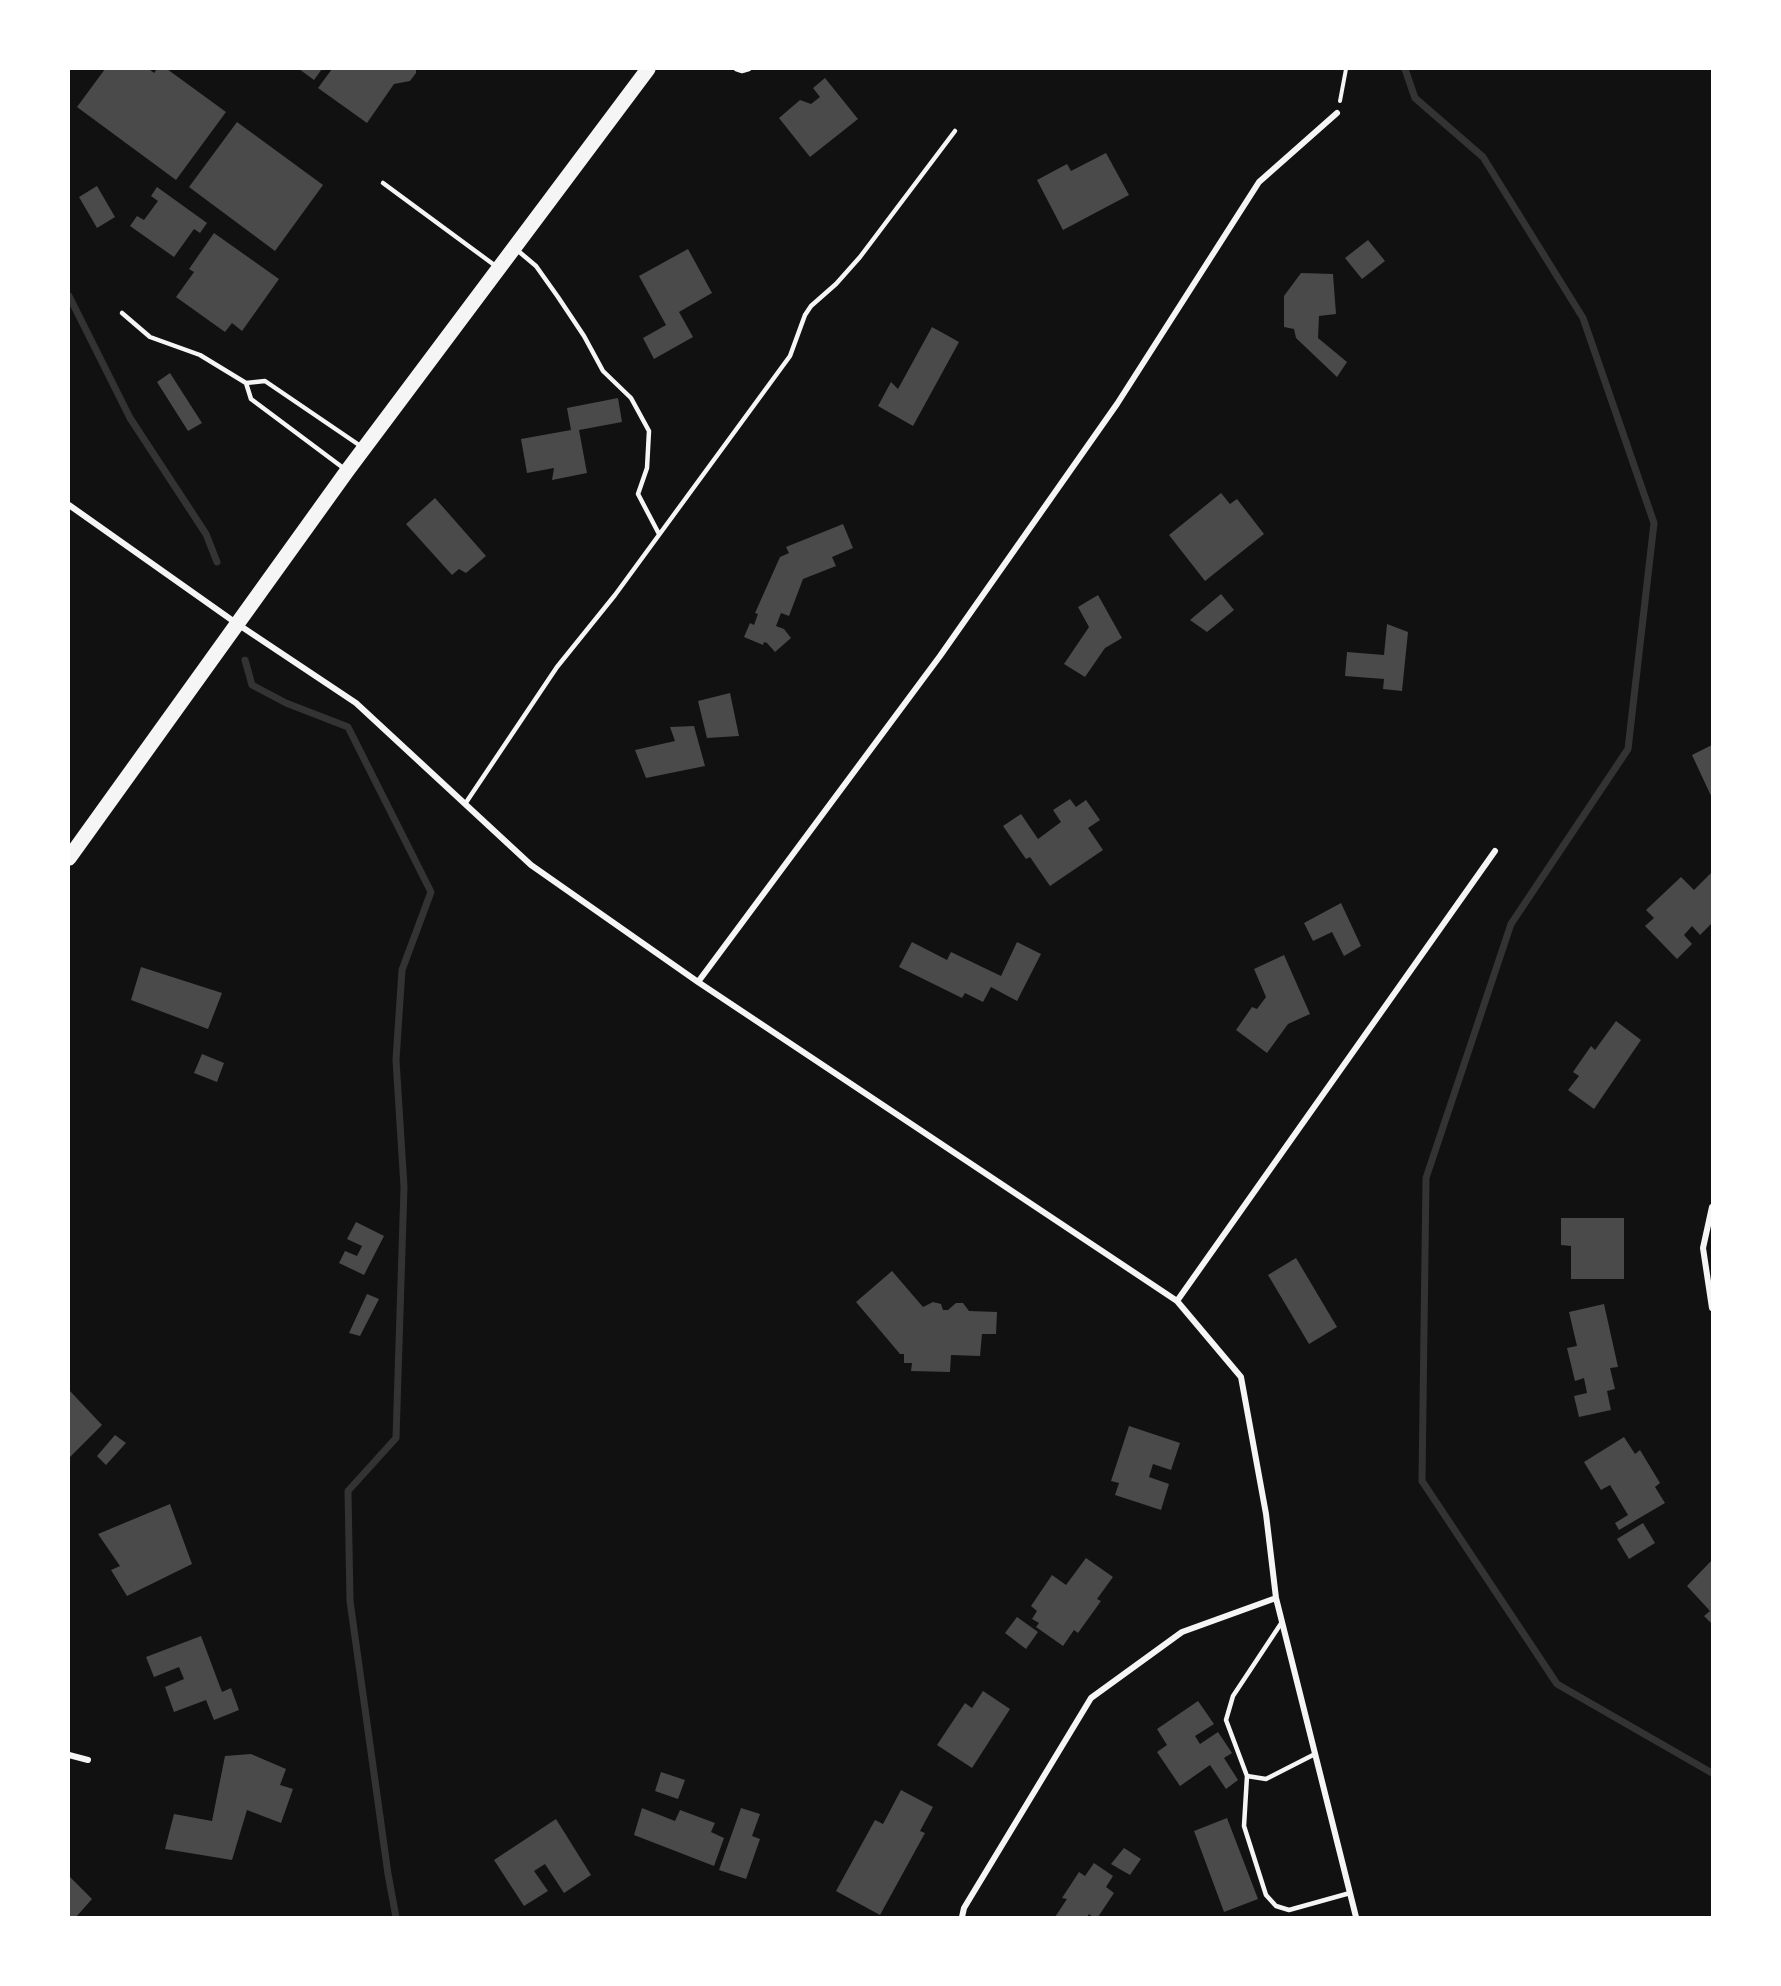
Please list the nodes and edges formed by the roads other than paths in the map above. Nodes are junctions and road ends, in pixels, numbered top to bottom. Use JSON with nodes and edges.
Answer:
{"nodes":[{"id":1,"x":648,"y":69,"type":"edge"},
{"id":2,"x":736,"y":69,"type":"edge"},
{"id":3,"x":749,"y":69,"type":"edge"},
{"id":4,"x":1337,"y":113,"type":"road end"},
{"id":5,"x":955,"y":131,"type":"dead end"},
{"id":6,"x":383,"y":183,"type":"dead end"},
{"id":7,"x":514,"y":248,"type":"junction"},
{"id":8,"x":498,"y":268,"type":"junction"},
{"id":9,"x":122,"y":313,"type":"dead end"},
{"id":10,"x":246,"y":383,"type":"junction"},
{"id":11,"x":364,"y":448,"type":"junction"},
{"id":12,"x":347,"y":471,"type":"junction"},
{"id":13,"x":69,"y":505,"type":"edge"},
{"id":14,"x":660,"y":534,"type":"junction"},
{"id":15,"x":237,"y":623,"type":"junction"},
{"id":16,"x":465,"y":804,"type":"junction"},
{"id":17,"x":1495,"y":851,"type":"dead end"},
{"id":18,"x":69,"y":858,"type":"edge"},
{"id":19,"x":698,"y":982,"type":"junction"},
{"id":20,"x":1712,"y":1207,"type":"edge"},
{"id":21,"x":1177,"y":1301,"type":"junction"},
{"id":22,"x":1712,"y":1308,"type":"edge"},
{"id":23,"x":1276,"y":1598,"type":"junction"},
{"id":24,"x":1282,"y":1622,"type":"junction"},
{"id":25,"x":1315,"y":1754,"type":"junction"},
{"id":26,"x":69,"y":1755,"type":"edge"},
{"id":27,"x":88,"y":1760,"type":"dead end"},
{"id":28,"x":1247,"y":1776,"type":"junction"},
{"id":29,"x":1350,"y":1893,"type":"junction"},
{"id":30,"x":962,"y":1917,"type":"edge"},
{"id":31,"x":1356,"y":1917,"type":"edge"}],
"edges":[{"from":1,"to":7,"type":"main road"},
{"from":2,"to":3,"type":"lane"},
{"from":4,"to":19,"type":"street"},
{"from":5,"to":14,"type":"lane"},
{"from":6,"to":8,"type":"lane"},
{"from":7,"to":8,"type":"main road"},
{"from":7,"to":14,"type":"lane"},
{"from":8,"to":11,"type":"main road"},
{"from":9,"to":10,"type":"lane"},
{"from":10,"to":11,"type":"lane"},
{"from":10,"to":12,"type":"lane"},
{"from":11,"to":12,"type":"main road"},
{"from":12,"to":15,"type":"main road"},
{"from":13,"to":15,"type":"street"},
{"from":14,"to":16,"type":"lane"},
{"from":15,"to":16,"type":"street"},
{"from":15,"to":18,"type":"main road"},
{"from":16,"to":19,"type":"street"},
{"from":17,"to":21,"type":"street"},
{"from":19,"to":21,"type":"street"},
{"from":20,"to":22,"type":"street"},
{"from":21,"to":23,"type":"street"},
{"from":23,"to":24,"type":"street"},
{"from":23,"to":30,"type":"street"},
{"from":24,"to":25,"type":"street"},
{"from":24,"to":28,"type":"lane"},
{"from":25,"to":28,"type":"lane"},
{"from":25,"to":29,"type":"street"},
{"from":26,"to":27,"type":"street"},
{"from":28,"to":29,"type":"lane"},
{"from":29,"to":31,"type":"street"}]}
